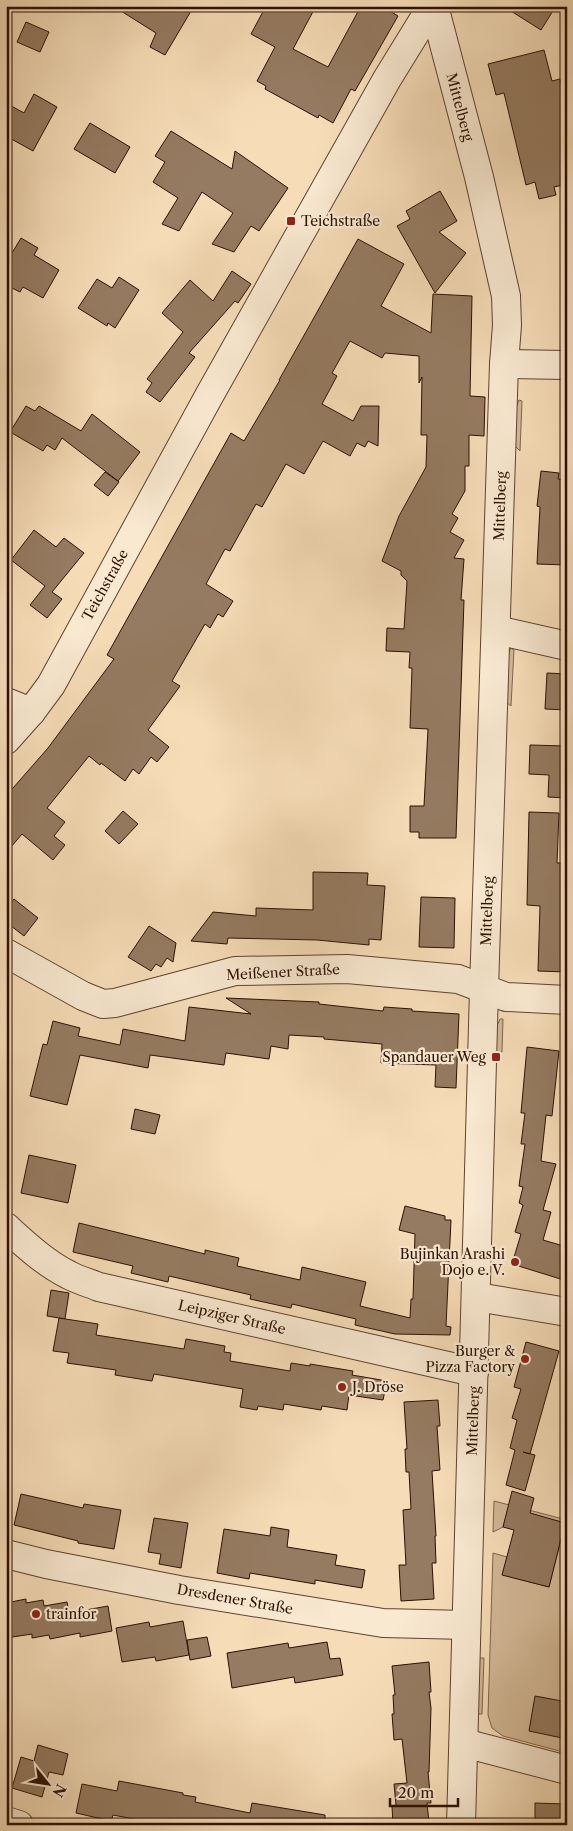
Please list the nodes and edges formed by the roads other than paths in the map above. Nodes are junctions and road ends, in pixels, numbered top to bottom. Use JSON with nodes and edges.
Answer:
{"nodes":[{"id":1,"x":433,"y":6,"type":"edge"},
{"id":2,"x":504,"y":364,"type":"junction"},
{"id":3,"x":567,"y":365,"type":"edge"},
{"id":4,"x":496,"y":630,"type":"junction"},
{"id":5,"x":567,"y":646,"type":"edge"},
{"id":6,"x":6,"y":702,"type":"edge"},
{"id":7,"x":31,"y":712,"type":"junction"},
{"id":8,"x":6,"y":740,"type":"edge"},
{"id":9,"x":6,"y":953,"type":"edge"},
{"id":10,"x":484,"y":988,"type":"junction"},
{"id":11,"x":567,"y":1000,"type":"edge"},
{"id":12,"x":6,"y":1227,"type":"edge"},
{"id":13,"x":477,"y":1297,"type":"junction"},
{"id":14,"x":567,"y":1312,"type":"edge"},
{"id":15,"x":474,"y":1372,"type":"junction"},
{"id":16,"x":6,"y":1554,"type":"edge"},
{"id":17,"x":466,"y":1625,"type":"junction"},
{"id":18,"x":464,"y":1743,"type":"junction"},
{"id":19,"x":567,"y":1770,"type":"edge"},
{"id":20,"x":6,"y":1821,"type":"edge"},
{"id":21,"x":19,"y":1825,"type":"edge"},
{"id":22,"x":461,"y":1825,"type":"edge"}],
"edges":[{"from":1,"to":2,"type":"street","name":"Mittelberg"},
{"from":1,"to":7,"type":"street","name":"Teichstraße"},
{"from":2,"to":3,"type":"street"},
{"from":2,"to":4,"type":"street","name":"Mittelberg"},
{"from":4,"to":5,"type":"street"},
{"from":4,"to":10,"type":"street","name":"Mittelberg"},
{"from":6,"to":7,"type":"street"},
{"from":7,"to":8,"type":"street","name":"Teichstraße"},
{"from":9,"to":10,"type":"street","name":"Meißener Straße"},
{"from":10,"to":11,"type":"street","name":"Meißener Straße"},
{"from":10,"to":13,"type":"street","name":"Mittelberg"},
{"from":12,"to":15,"type":"street","name":"Leipziger Straße"},
{"from":13,"to":14,"type":"street"},
{"from":13,"to":15,"type":"street","name":"Mittelberg"},
{"from":15,"to":17,"type":"street","name":"Mittelberg"},
{"from":16,"to":17,"type":"street","name":"Dresdener Straße"},
{"from":17,"to":18,"type":"street","name":"Mittelberg"},
{"from":18,"to":19,"type":"street"},
{"from":18,"to":22,"type":"street","name":"Mittelberg"},
{"from":20,"to":21,"type":"street"}]}
